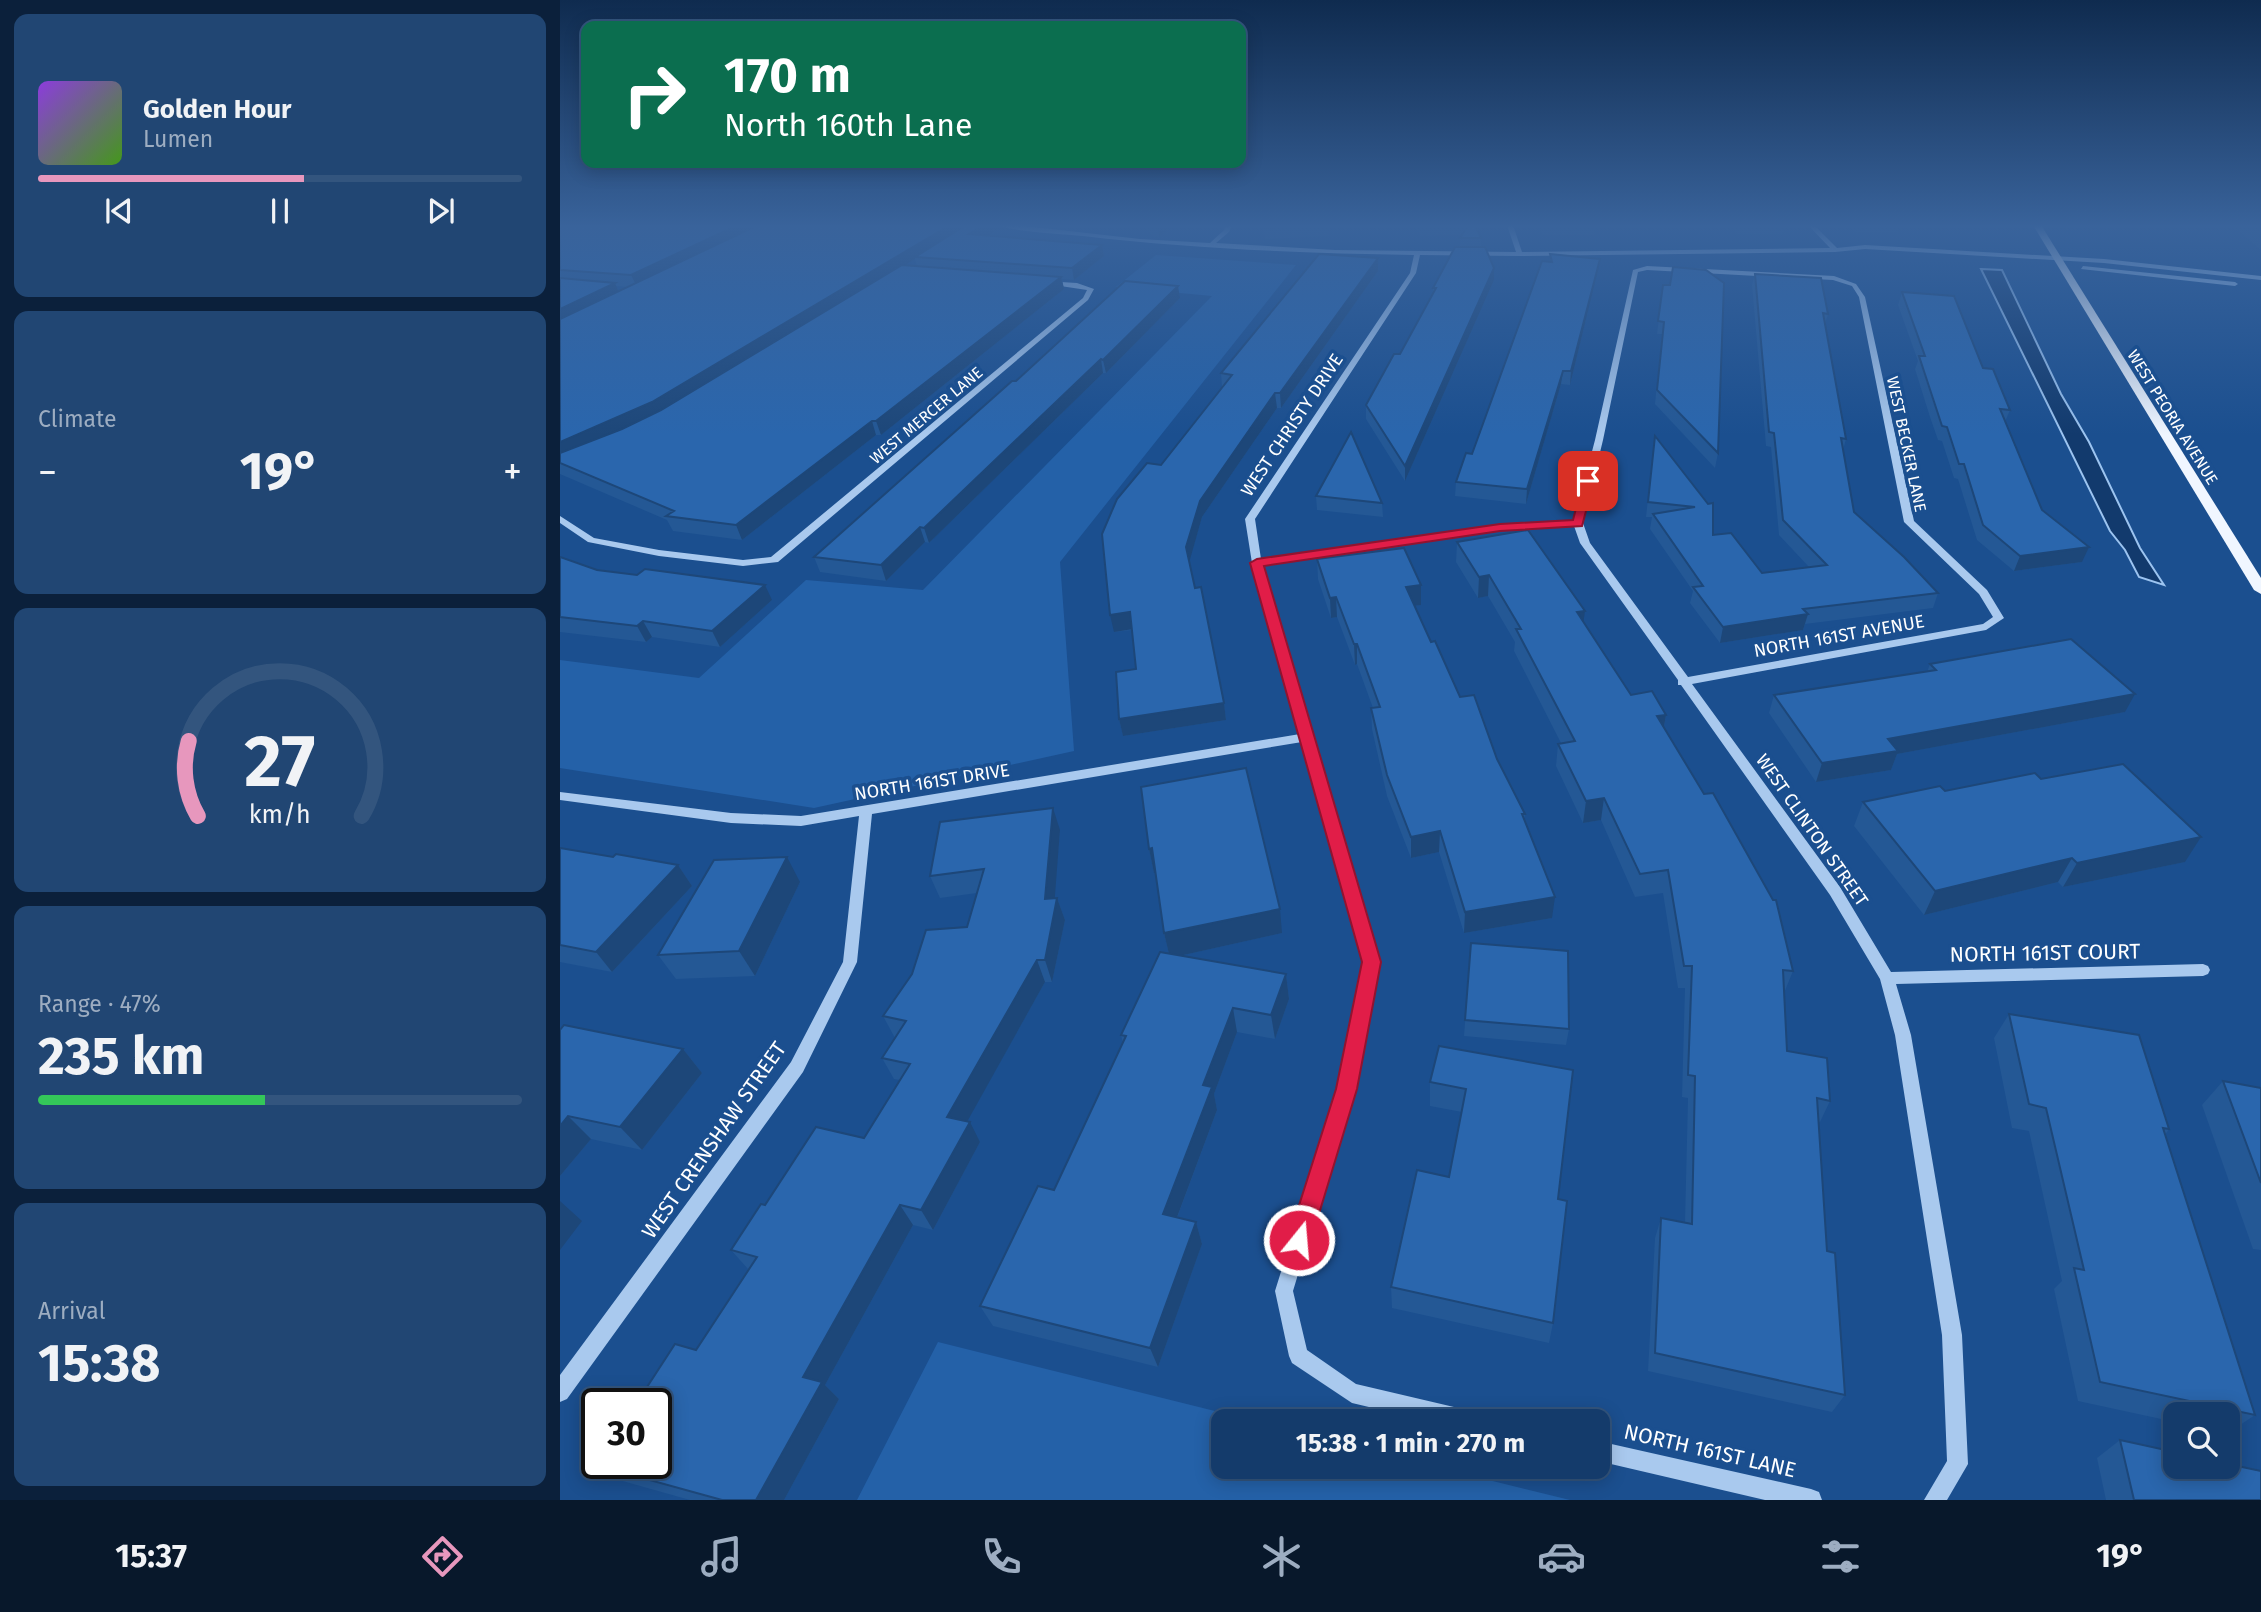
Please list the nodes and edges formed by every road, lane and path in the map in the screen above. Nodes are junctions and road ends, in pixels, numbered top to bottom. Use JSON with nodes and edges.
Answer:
{"nodes":[{"id":1,"x":1088,"y":295,"type":"edge"},
{"id":2,"x":1398,"y":295,"type":"edge"},
{"id":3,"x":1630,"y":295,"type":"edge"},
{"id":4,"x":1860,"y":295,"type":"edge"},
{"id":5,"x":2079,"y":295,"type":"edge"},
{"id":6,"x":560,"y":519,"type":"edge"},
{"id":7,"x":1578,"y":523,"type":"junction"},
{"id":8,"x":1257,"y":563,"type":"junction"},
{"id":9,"x":2261,"y":590,"type":"edge"},
{"id":10,"x":1999,"y":618,"type":"joint"},
{"id":11,"x":1682,"y":682,"type":"junction"},
{"id":12,"x":1308,"y":737,"type":"junction"},
{"id":13,"x":560,"y":796,"type":"edge"},
{"id":14,"x":866,"y":810,"type":"junction"},
{"id":15,"x":2203,"y":970,"type":"dead end"},
{"id":16,"x":1887,"y":978,"type":"junction"},
{"id":17,"x":560,"y":1392,"type":"edge"},
{"id":18,"x":1420,"y":1409,"type":"edge"},
{"id":19,"x":1610,"y":1454,"type":"edge"},
{"id":20,"x":1811,"y":1500,"type":"edge"},
{"id":21,"x":1935,"y":1500,"type":"edge"}],
"edges":[{"from":1,"to":6,"type":"street","name":"WEST MERCER LANE"},
{"from":2,"to":8,"type":"street","name":"WEST CHRISTY DRIVE"},
{"from":3,"to":7,"type":"street","name":"WEST BECKER LANE"},
{"from":4,"to":10,"type":"street","name":"WEST BECKER LANE"},
{"from":5,"to":9,"type":"main road","name":"WEST PEORIA AVENUE"},
{"from":7,"to":8,"type":"street"},
{"from":7,"to":11,"type":"street","name":"WEST CLINTON STREET"},
{"from":8,"to":12,"type":"street","name":"WEST CHRISTY DRIVE"},
{"from":10,"to":11,"type":"street","name":"NORTH 161ST AVENUE"},
{"from":11,"to":16,"type":"street","name":"WEST CLINTON STREET"},
{"from":12,"to":14,"type":"street","name":"NORTH 161ST DRIVE"},
{"from":12,"to":18,"type":"street","name":"WEST CHRISTY DRIVE"},
{"from":13,"to":14,"type":"street","name":"NORTH 161ST DRIVE"},
{"from":14,"to":17,"type":"street","name":"WEST CRENSHAW STREET"},
{"from":15,"to":16,"type":"street","name":"NORTH 161ST COURT"},
{"from":16,"to":21,"type":"street","name":"WEST CLINTON STREET"},
{"from":19,"to":20,"type":"street","name":"NORTH 161ST LANE"}]}
